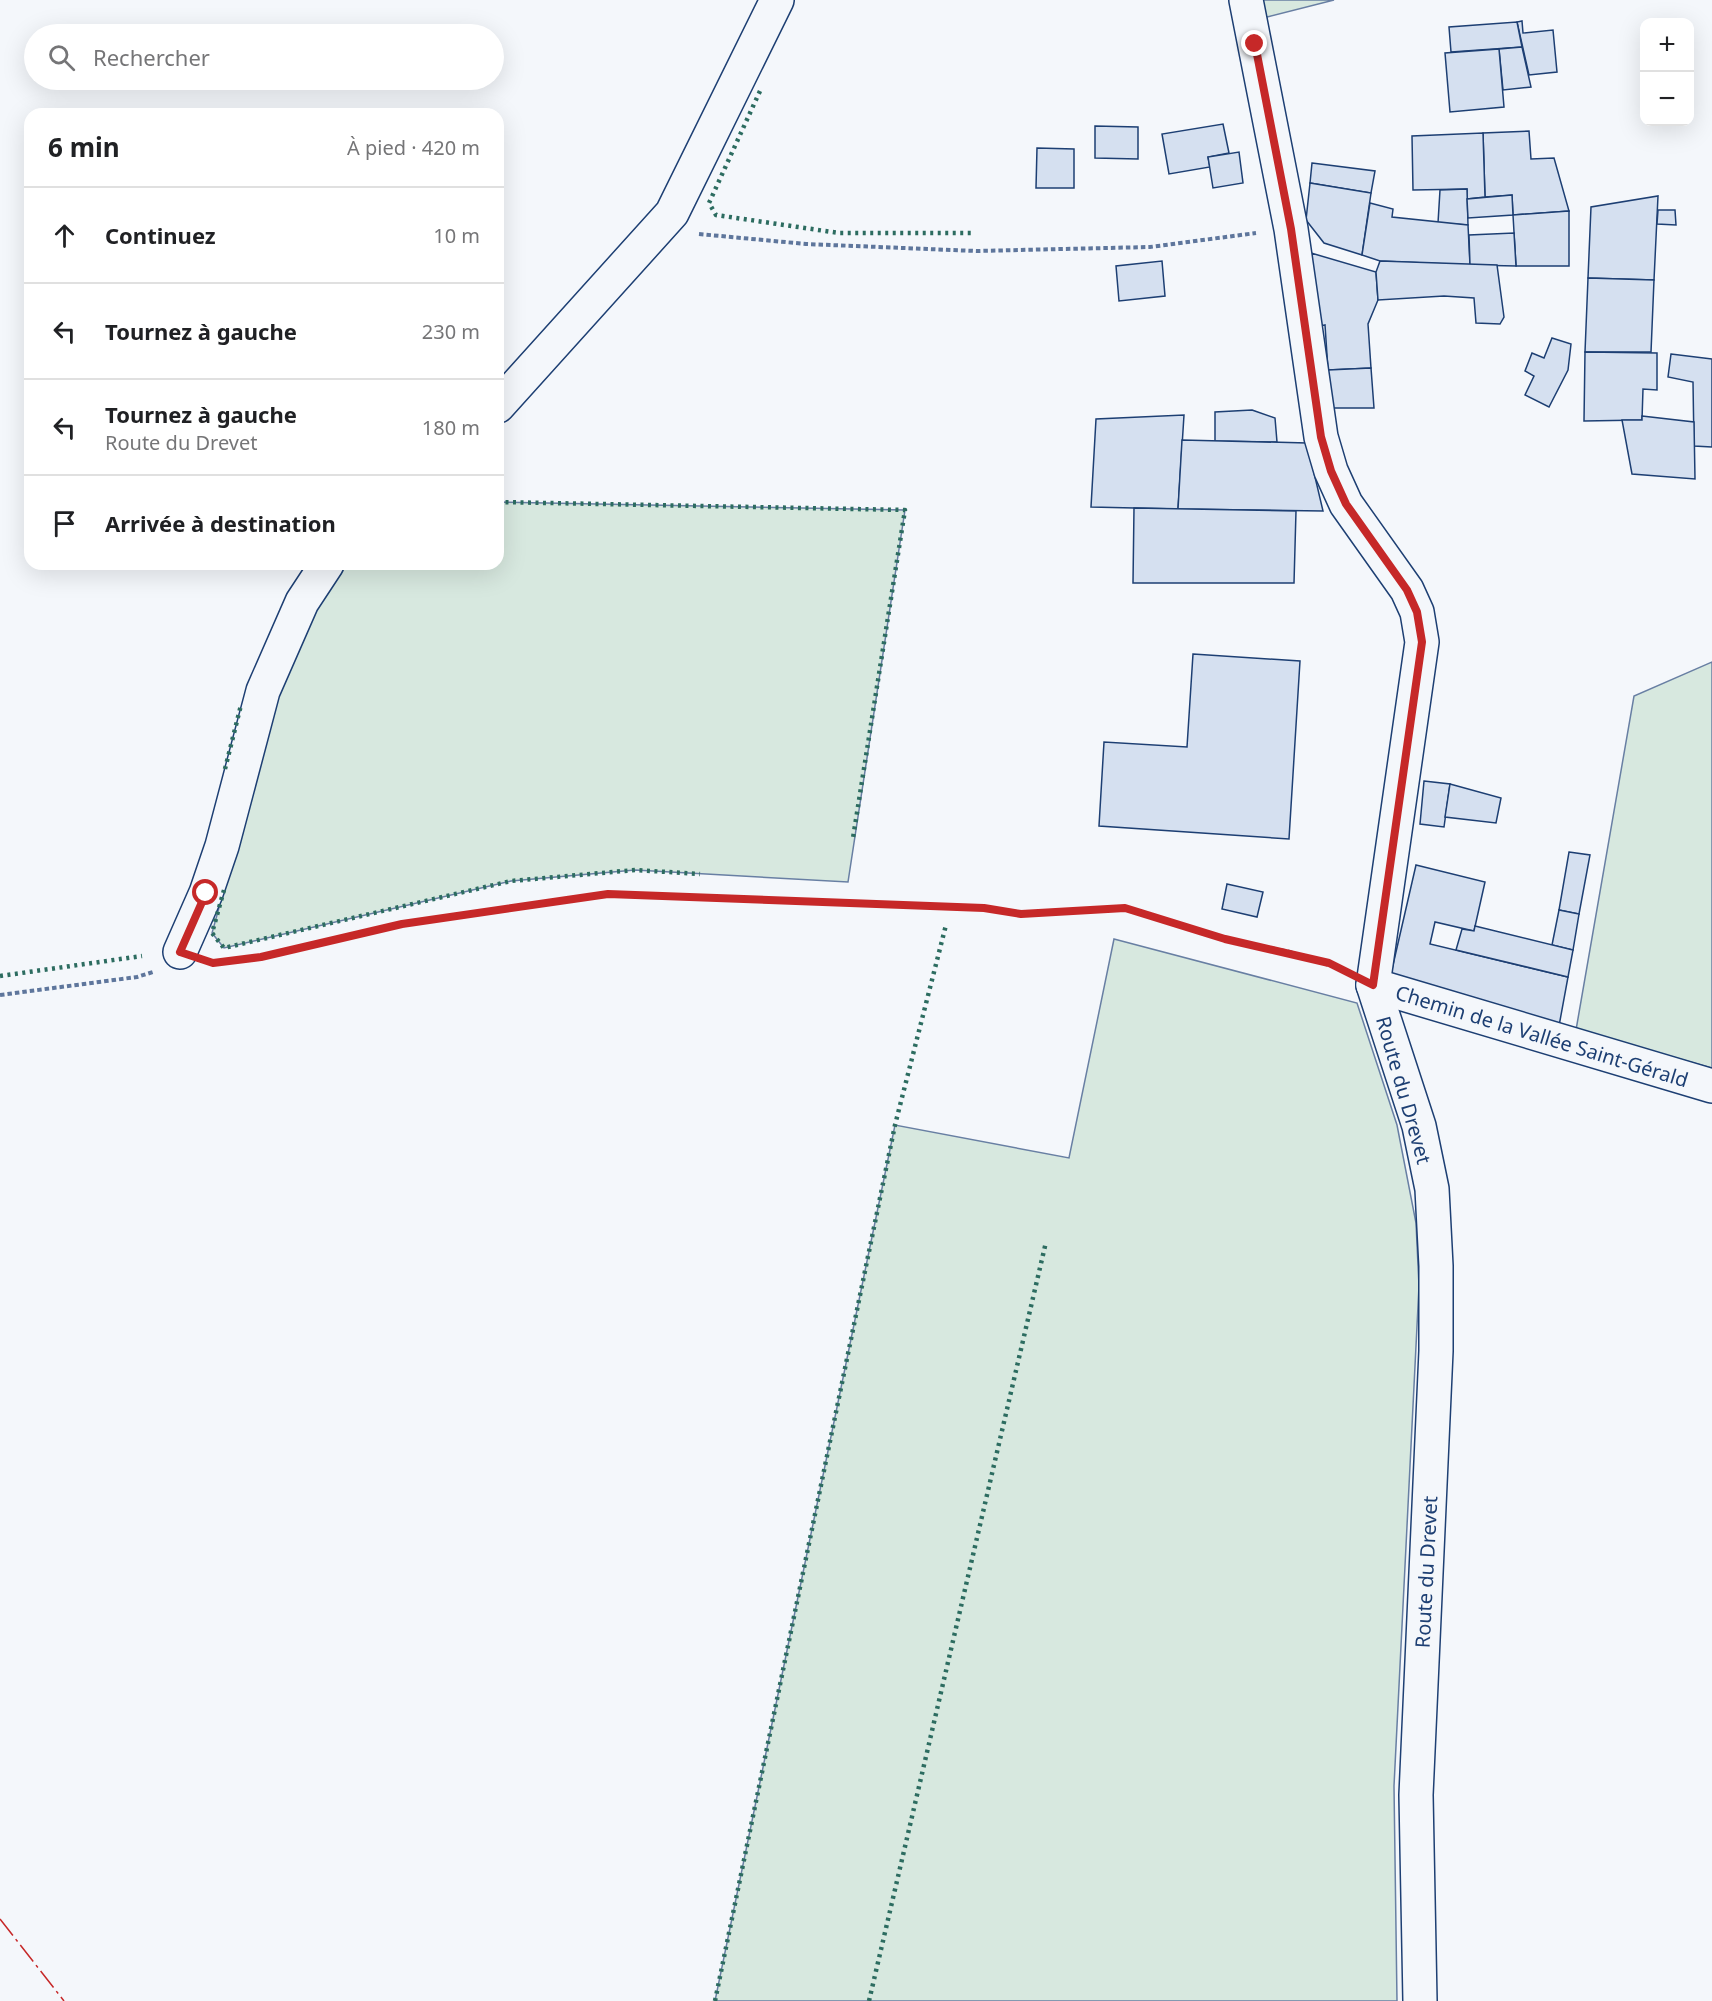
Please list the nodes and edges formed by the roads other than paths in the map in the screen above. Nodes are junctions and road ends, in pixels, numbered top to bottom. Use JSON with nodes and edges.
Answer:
{"nodes":[{"id":1,"x":777,"y":0,"type":"edge"},
{"id":2,"x":1246,"y":0,"type":"edge"},
{"id":3,"x":504,"y":399,"type":"edge"},
{"id":4,"x":323,"y":570,"type":"edge"},
{"id":5,"x":180,"y":952,"type":"road end"},
{"id":6,"x":1373,"y":985,"type":"junction"},
{"id":7,"x":1712,"y":1086,"type":"edge"},
{"id":8,"x":1420,"y":2001,"type":"edge"}],
"edges":[{"from":1,"to":3,"type":"street"},
{"from":2,"to":6,"type":"street","name":"Route du Drevet"},
{"from":4,"to":5,"type":"street"},
{"from":6,"to":7,"type":"street","name":"Chemin de la Vallée Saint-Gérald"},
{"from":6,"to":8,"type":"street","name":"Route du Drevet"}]}
